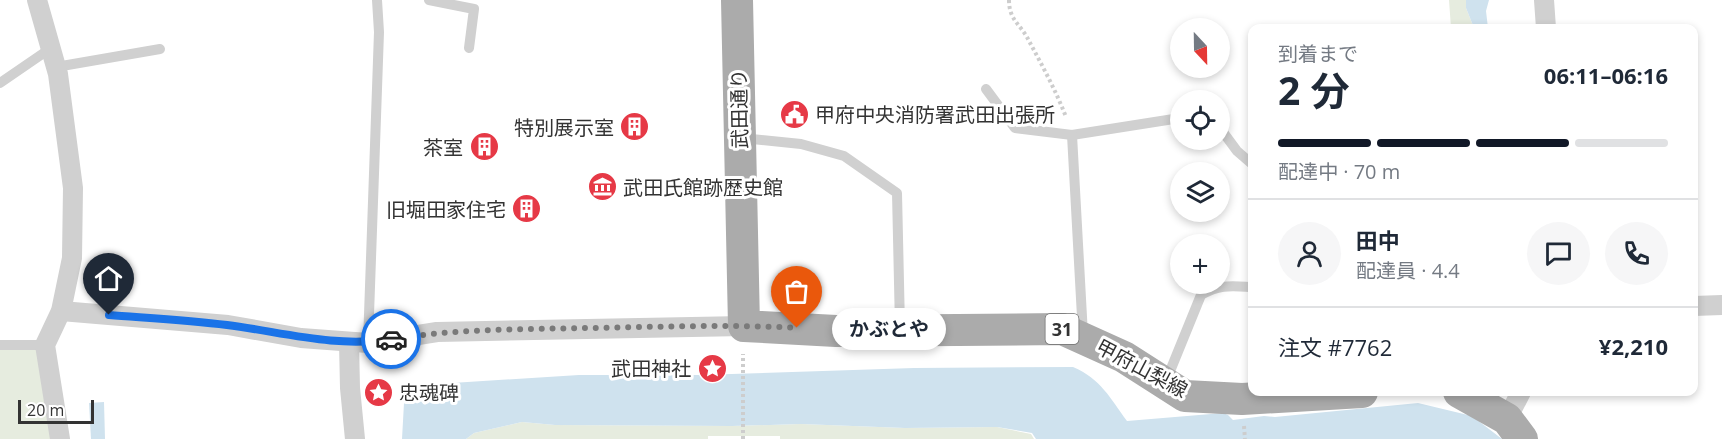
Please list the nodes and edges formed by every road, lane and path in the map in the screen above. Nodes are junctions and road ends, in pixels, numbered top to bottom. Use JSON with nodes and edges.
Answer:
{"nodes":[{"id":1,"x":37,"y":0,"type":"edge"},
{"id":2,"x":377,"y":0,"type":"edge"},
{"id":3,"x":429,"y":0,"type":"edge"},
{"id":4,"x":737,"y":0,"type":"edge"},
{"id":5,"x":1009,"y":0,"type":"edge"},
{"id":6,"x":1544,"y":0,"type":"edge"},
{"id":7,"x":1546,"y":24,"type":"edge"},
{"id":8,"x":469,"y":48,"type":"dead end"},
{"id":9,"x":160,"y":49,"type":"dead end"},
{"id":10,"x":53,"y":58,"type":"junction"},
{"id":11,"x":0,"y":83,"type":"edge"},
{"id":12,"x":987,"y":89,"type":"dead end"},
{"id":13,"x":1170,"y":120,"type":"edge"},
{"id":14,"x":1072,"y":135,"type":"junction"},
{"id":15,"x":740,"y":138,"type":"junction"},
{"id":16,"x":1230,"y":142,"type":"edge"},
{"id":17,"x":1248,"y":161,"type":"edge"},
{"id":18,"x":1248,"y":287,"type":"edge"},
{"id":19,"x":1722,"y":305,"type":"edge"},
{"id":20,"x":1698,"y":306,"type":"edge"},
{"id":21,"x":61,"y":311,"type":"junction"},
{"id":22,"x":744,"y":326,"type":"junction"},
{"id":23,"x":900,"y":330,"type":"junction"},
{"id":24,"x":1083,"y":338,"type":"junction"},
{"id":25,"x":358,"y":342,"type":"junction"},
{"id":26,"x":0,"y":345,"type":"edge"},
{"id":27,"x":45,"y":345,"type":"junction"},
{"id":28,"x":743,"y":371,"type":"dead end"},
{"id":29,"x":1165,"y":383,"type":"junction"},
{"id":30,"x":1293,"y":396,"type":"edge"},
{"id":31,"x":1465,"y":396,"type":"edge"},
{"id":32,"x":1520,"y":396,"type":"edge"},
{"id":33,"x":1515,"y":429,"type":"edge"},
{"id":34,"x":60,"y":439,"type":"edge"},
{"id":35,"x":356,"y":439,"type":"edge"},
{"id":36,"x":743,"y":439,"type":"edge"}],
"edges":[{"from":1,"to":10,"type":"street"},
{"from":2,"to":25,"type":"lane"},
{"from":3,"to":8,"type":"lane"},
{"from":4,"to":15,"type":"main road","name":"武田通り"},
{"from":5,"to":14,"type":"path"},
{"from":6,"to":7,"type":"street"},
{"from":9,"to":10,"type":"lane"},
{"from":10,"to":11,"type":"lane"},
{"from":10,"to":21,"type":"street"},
{"from":12,"to":14,"type":"lane"},
{"from":13,"to":14,"type":"lane"},
{"from":14,"to":24,"type":"lane"},
{"from":15,"to":22,"type":"main road","name":"武田通り"},
{"from":15,"to":23,"type":"lane"},
{"from":16,"to":17,"type":"lane"},
{"from":18,"to":29,"type":"lane"},
{"from":19,"to":20,"type":"street"},
{"from":21,"to":25,"type":"street"},
{"from":21,"to":27,"type":"street"},
{"from":22,"to":23,"type":"main road","name":"甲府山梨線","number":"31"},
{"from":22,"to":25,"type":"street"},
{"from":23,"to":24,"type":"main road","name":"甲府山梨線","number":"31"},
{"from":24,"to":29,"type":"main road","name":"甲府山梨線","number":"31"},
{"from":25,"to":35,"type":"street"},
{"from":26,"to":27,"type":"lane"},
{"from":27,"to":34,"type":"street"},
{"from":28,"to":36,"type":"path"},
{"from":29,"to":30,"type":"main road","name":"甲府山梨線","number":"31"},
{"from":31,"to":33,"type":"main road"},
{"from":32,"to":33,"type":"street"}]}
